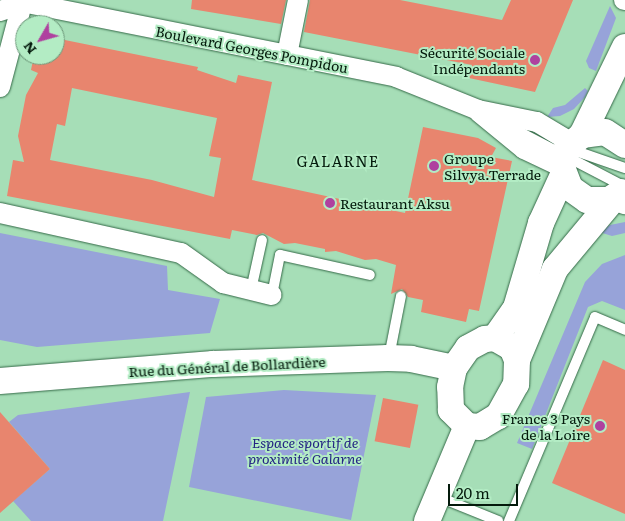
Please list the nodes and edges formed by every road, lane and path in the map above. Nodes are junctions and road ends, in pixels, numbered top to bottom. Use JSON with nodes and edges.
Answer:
{"nodes":[{"id":1,"x":298,"y":0,"type":"edge"},
{"id":2,"x":17,"y":2,"type":"edge"},
{"id":3,"x":0,"y":11,"type":"edge"},
{"id":4,"x":625,"y":47,"type":"edge"},
{"id":5,"x":287,"y":55,"type":"junction"},
{"id":6,"x":0,"y":87,"type":"edge"},
{"id":7,"x":478,"y":110,"type":"junction"},
{"id":8,"x":625,"y":145,"type":"edge"},
{"id":9,"x":568,"y":154,"type":"junction"},
{"id":10,"x":625,"y":168,"type":"edge"},
{"id":11,"x":622,"y":193,"type":"edge"},
{"id":12,"x":0,"y":213,"type":"edge"},
{"id":13,"x":262,"y":240,"type":"dead end"},
{"id":14,"x":370,"y":275,"type":"dead end"},
{"id":15,"x":251,"y":290,"type":"junction"},
{"id":16,"x":272,"y":295,"type":"joint"},
{"id":17,"x":401,"y":296,"type":"dead end"},
{"id":18,"x":625,"y":330,"type":"edge"},
{"id":19,"x":495,"y":338,"type":"junction"},
{"id":20,"x":388,"y":358,"type":"junction"},
{"id":21,"x":517,"y":360,"type":"junction"},
{"id":22,"x":454,"y":368,"type":"junction"},
{"id":23,"x":0,"y":381,"type":"edge"},
{"id":24,"x":467,"y":426,"type":"junction"},
{"id":25,"x":437,"y":496,"type":"junction"},
{"id":26,"x":427,"y":521,"type":"edge"},
{"id":27,"x":498,"y":521,"type":"edge"},
{"id":28,"x":509,"y":521,"type":"edge"}],
"edges":[{"from":1,"to":5,"type":"street"},
{"from":2,"to":3,"type":"street","name":"Boulevard Georges Pompidou"},
{"from":2,"to":5,"type":"street","name":"Boulevard Georges Pompidou"},
{"from":2,"to":6,"type":"street"},
{"from":4,"to":9,"type":"street"},
{"from":5,"to":7,"type":"street","name":"Boulevard Georges Pompidou"},
{"from":7,"to":9,"type":"lane"},
{"from":7,"to":9,"type":"street","name":"Boulevard Georges Pompidou"},
{"from":7,"to":9,"type":"street","name":"Boulevard Georges Pompidou"},
{"from":8,"to":9,"type":"street"},
{"from":9,"to":10,"type":"lane"},
{"from":9,"to":11,"type":"street"},
{"from":9,"to":19,"type":"street"},
{"from":11,"to":21,"type":"street"},
{"from":12,"to":15,"type":"street"},
{"from":13,"to":15,"type":"lane"},
{"from":14,"to":16,"type":"lane"},
{"from":15,"to":16,"type":"street"},
{"from":17,"to":20,"type":"lane"},
{"from":18,"to":28,"type":"lane"},
{"from":19,"to":21,"type":"street"},
{"from":19,"to":22,"type":"street"},
{"from":20,"to":22,"type":"street","name":"Rue du Général de Bollardière"},
{"from":20,"to":23,"type":"street","name":"Rue du Général de Bollardière"},
{"from":21,"to":24,"type":"street"},
{"from":22,"to":24,"type":"street"},
{"from":24,"to":25,"type":"street"},
{"from":25,"to":26,"type":"street"},
{"from":25,"to":27,"type":"lane"}]}
